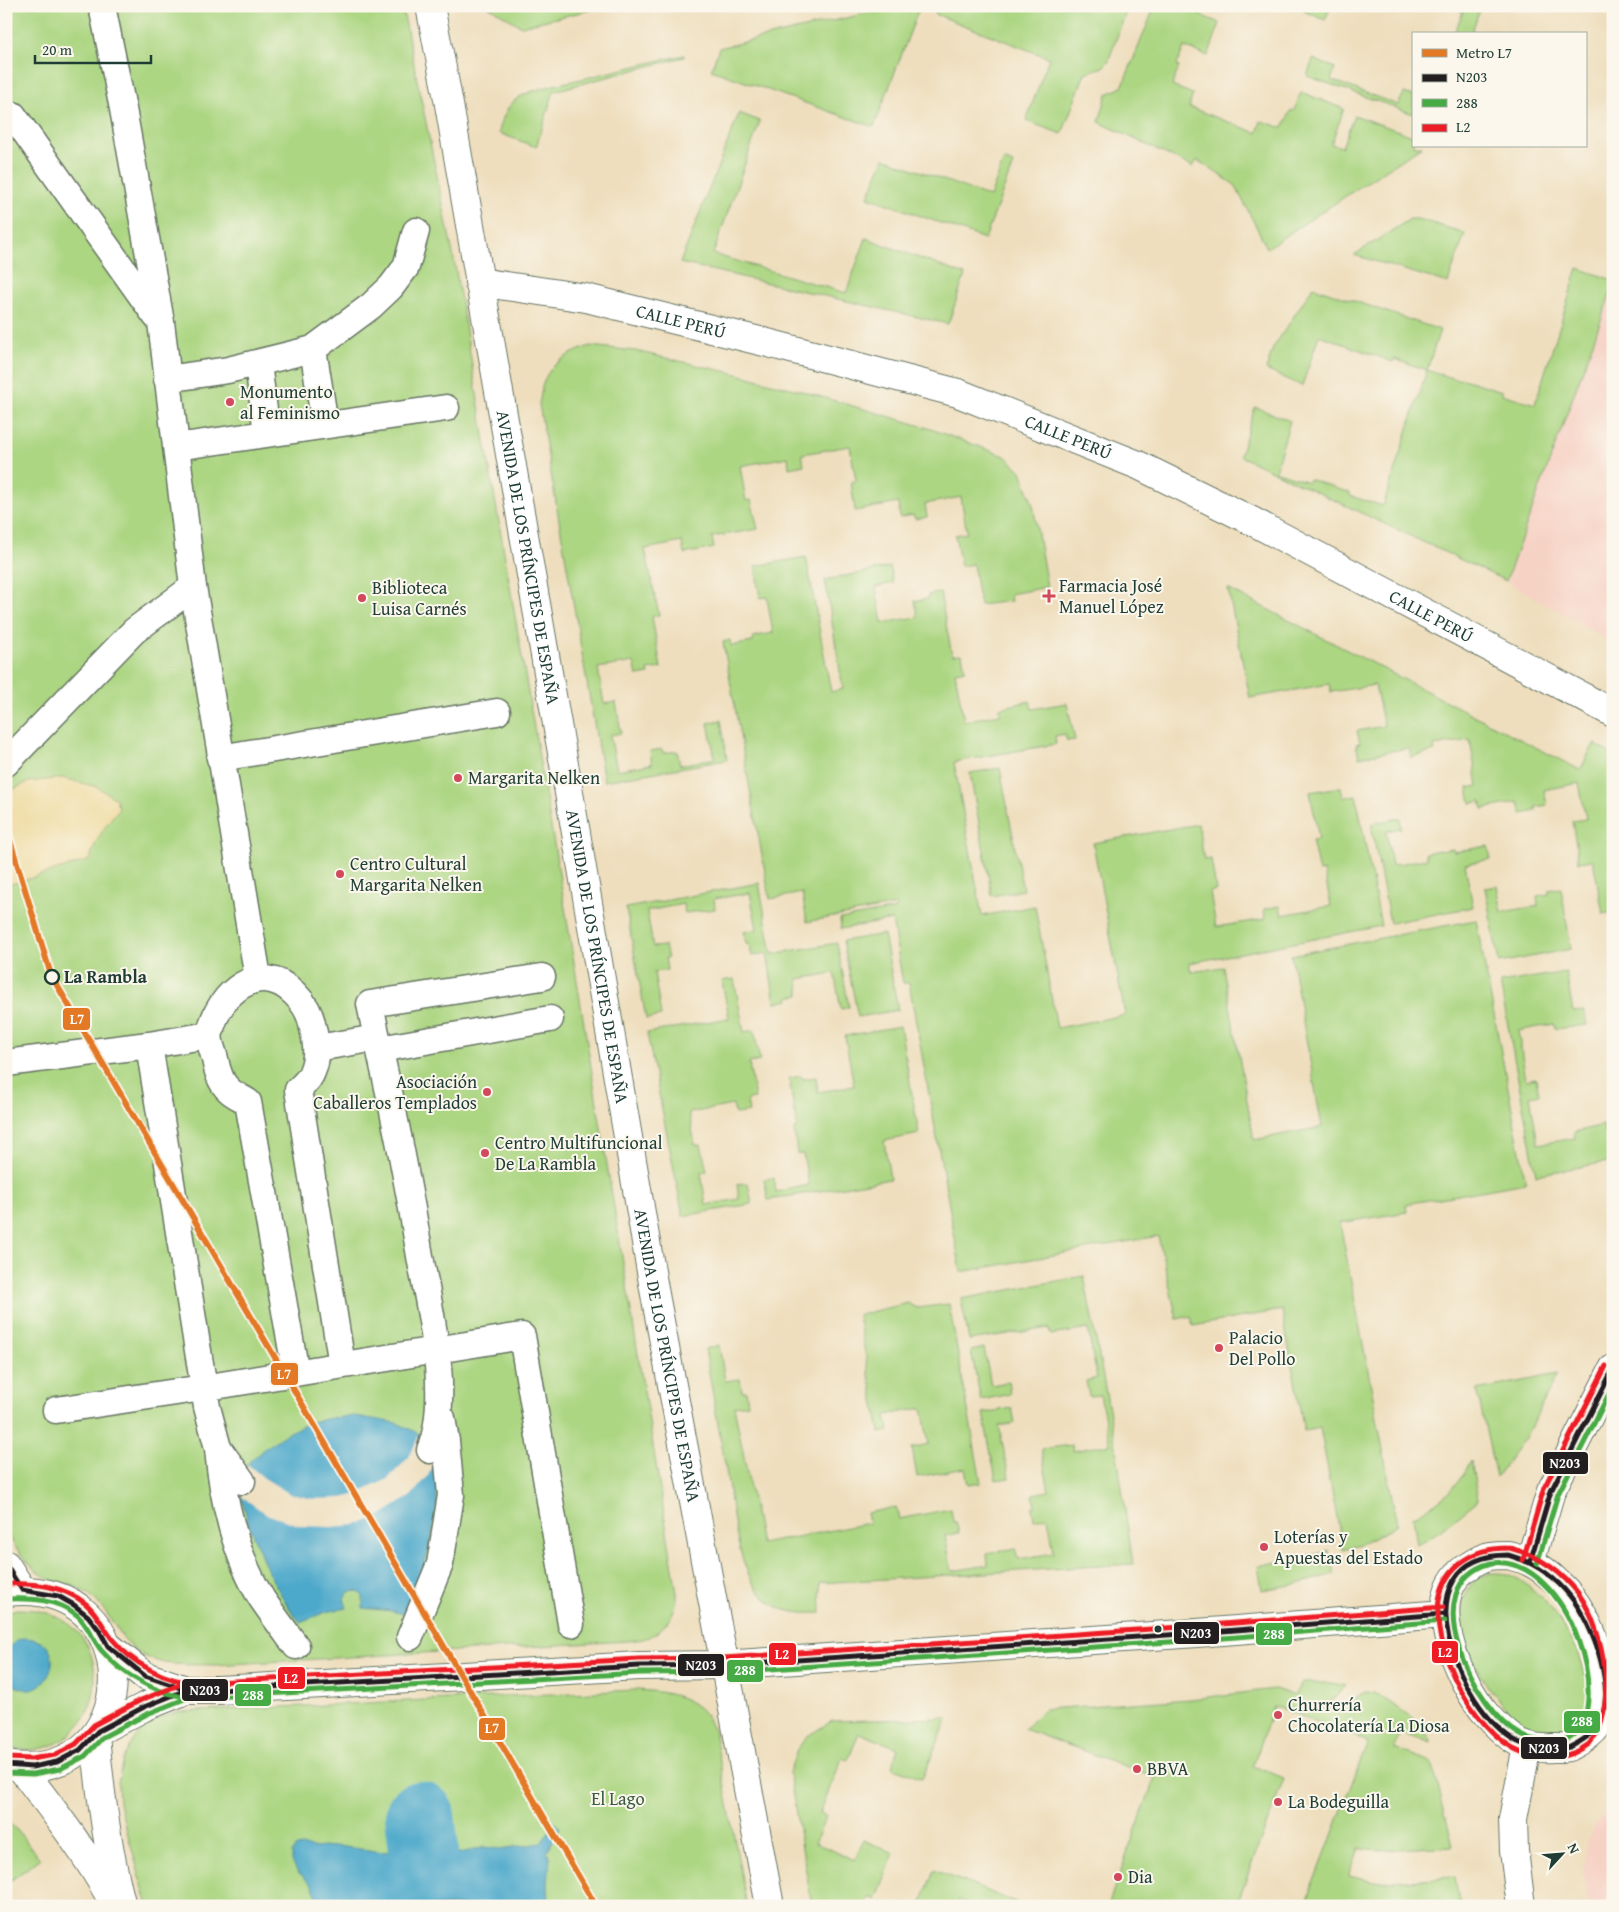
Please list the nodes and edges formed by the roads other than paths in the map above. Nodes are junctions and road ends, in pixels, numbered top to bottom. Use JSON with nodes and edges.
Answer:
{"nodes":[{"id":1,"x":102,"y":6,"type":"edge"},
{"id":2,"x":430,"y":6,"type":"edge"},
{"id":3,"x":6,"y":124,"type":"edge"},
{"id":4,"x":416,"y":231,"type":"dead end"},
{"id":5,"x":479,"y":282,"type":"junction"},
{"id":6,"x":160,"y":322,"type":"junction"},
{"id":7,"x":313,"y":349,"type":"junction"},
{"id":8,"x":258,"y":364,"type":"junction"},
{"id":9,"x":167,"y":379,"type":"junction"},
{"id":10,"x":446,"y":408,"type":"dead end"},
{"id":11,"x":325,"y":424,"type":"junction"},
{"id":12,"x":267,"y":433,"type":"junction"},
{"id":13,"x":176,"y":446,"type":"junction"},
{"id":14,"x":193,"y":587,"type":"junction"},
{"id":15,"x":497,"y":712,"type":"dead end"},
{"id":16,"x":1613,"y":713,"type":"edge"},
{"id":17,"x":220,"y":758,"type":"junction"},
{"id":18,"x":6,"y":763,"type":"edge"},
{"id":19,"x":542,"y":977,"type":"dead end"},
{"id":20,"x":258,"y":978,"type":"junction"},
{"id":21,"x":550,"y":1019,"type":"dead end"},
{"id":22,"x":209,"y":1035,"type":"junction"},
{"id":23,"x":378,"y":1044,"type":"junction"},
{"id":24,"x":149,"y":1045,"type":"junction"},
{"id":25,"x":317,"y":1048,"type":"junction"},
{"id":26,"x":6,"y":1063,"type":"edge"},
{"id":27,"x":436,"y":1350,"type":"junction"},
{"id":28,"x":342,"y":1366,"type":"junction"},
{"id":29,"x":1613,"y":1369,"type":"edge"},
{"id":30,"x":296,"y":1373,"type":"junction"},
{"id":31,"x":203,"y":1388,"type":"junction"},
{"id":32,"x":438,"y":1396,"type":"junction"},
{"id":33,"x":56,"y":1410,"type":"dead end"},
{"id":34,"x":218,"y":1448,"type":"junction"},
{"id":35,"x":430,"y":1450,"type":"dead end"},
{"id":36,"x":242,"y":1481,"type":"dead end"},
{"id":37,"x":1530,"y":1562,"type":"junction"},
{"id":38,"x":6,"y":1565,"type":"edge"},
{"id":39,"x":14,"y":1591,"type":"edge"},
{"id":40,"x":1444,"y":1614,"type":"junction"},
{"id":41,"x":572,"y":1624,"type":"dead end"},
{"id":42,"x":410,"y":1637,"type":"dead end"},
{"id":43,"x":108,"y":1646,"type":"junction"},
{"id":44,"x":296,"y":1646,"type":"dead end"},
{"id":45,"x":724,"y":1665,"type":"junction"},
{"id":46,"x":186,"y":1690,"type":"junction"},
{"id":47,"x":1610,"y":1690,"type":"edge"},
{"id":48,"x":97,"y":1733,"type":"junction"},
{"id":49,"x":1527,"y":1746,"type":"junction"},
{"id":50,"x":14,"y":1766,"type":"edge"},
{"id":51,"x":115,"y":1906,"type":"edge"},
{"id":52,"x":122,"y":1906,"type":"edge"},
{"id":53,"x":770,"y":1906,"type":"edge"},
{"id":54,"x":1521,"y":1906,"type":"edge"}],
"edges":[{"from":1,"to":6,"type":"street"},
{"from":2,"to":5,"type":"street","name":"AVENIDA DE LOS PRÍNCIPES DE ESPAÑA"},
{"from":3,"to":6,"type":"street"},
{"from":4,"to":7,"type":"street"},
{"from":5,"to":16,"type":"street","name":"CALLE PERÚ"},
{"from":5,"to":45,"type":"street","name":"AVENIDA DE LOS PRÍNCIPES DE ESPAÑA"},
{"from":6,"to":9,"type":"street"},
{"from":7,"to":8,"type":"street"},
{"from":7,"to":11,"type":"street"},
{"from":8,"to":9,"type":"street"},
{"from":8,"to":12,"type":"street"},
{"from":9,"to":13,"type":"street"},
{"from":10,"to":11,"type":"street"},
{"from":11,"to":12,"type":"street"},
{"from":12,"to":13,"type":"street"},
{"from":13,"to":14,"type":"street"},
{"from":14,"to":17,"type":"street"},
{"from":14,"to":18,"type":"street"},
{"from":15,"to":17,"type":"street"},
{"from":17,"to":20,"type":"street"},
{"from":19,"to":23,"type":"street"},
{"from":20,"to":22,"type":"street"},
{"from":20,"to":25,"type":"street"},
{"from":21,"to":23,"type":"street"},
{"from":22,"to":24,"type":"street"},
{"from":22,"to":30,"type":"street"},
{"from":23,"to":25,"type":"street"},
{"from":23,"to":27,"type":"street"},
{"from":24,"to":26,"type":"street"},
{"from":24,"to":31,"type":"street"},
{"from":25,"to":28,"type":"street"},
{"from":27,"to":28,"type":"street"},
{"from":27,"to":32,"type":"street"},
{"from":27,"to":41,"type":"street"},
{"from":28,"to":30,"type":"street"},
{"from":29,"to":37,"type":"street"},
{"from":30,"to":31,"type":"street"},
{"from":31,"to":33,"type":"street"},
{"from":31,"to":34,"type":"street"},
{"from":32,"to":35,"type":"street"},
{"from":32,"to":42,"type":"street"},
{"from":34,"to":36,"type":"street"},
{"from":34,"to":44,"type":"street"},
{"from":37,"to":40,"type":"street"},
{"from":37,"to":47,"type":"street"},
{"from":38,"to":39,"type":"street"},
{"from":39,"to":43,"type":"street"},
{"from":40,"to":45,"type":"street"},
{"from":40,"to":49,"type":"street"},
{"from":43,"to":46,"type":"street"},
{"from":43,"to":48,"type":"street"},
{"from":45,"to":46,"type":"street"},
{"from":45,"to":53,"type":"street","name":"AVENIDA DE LOS PRÍNCIPES DE ESPAÑA"},
{"from":46,"to":48,"type":"street"},
{"from":47,"to":49,"type":"street"},
{"from":48,"to":50,"type":"street"},
{"from":48,"to":52,"type":"street"},
{"from":49,"to":54,"type":"street"},
{"from":50,"to":51,"type":"street"}]}
